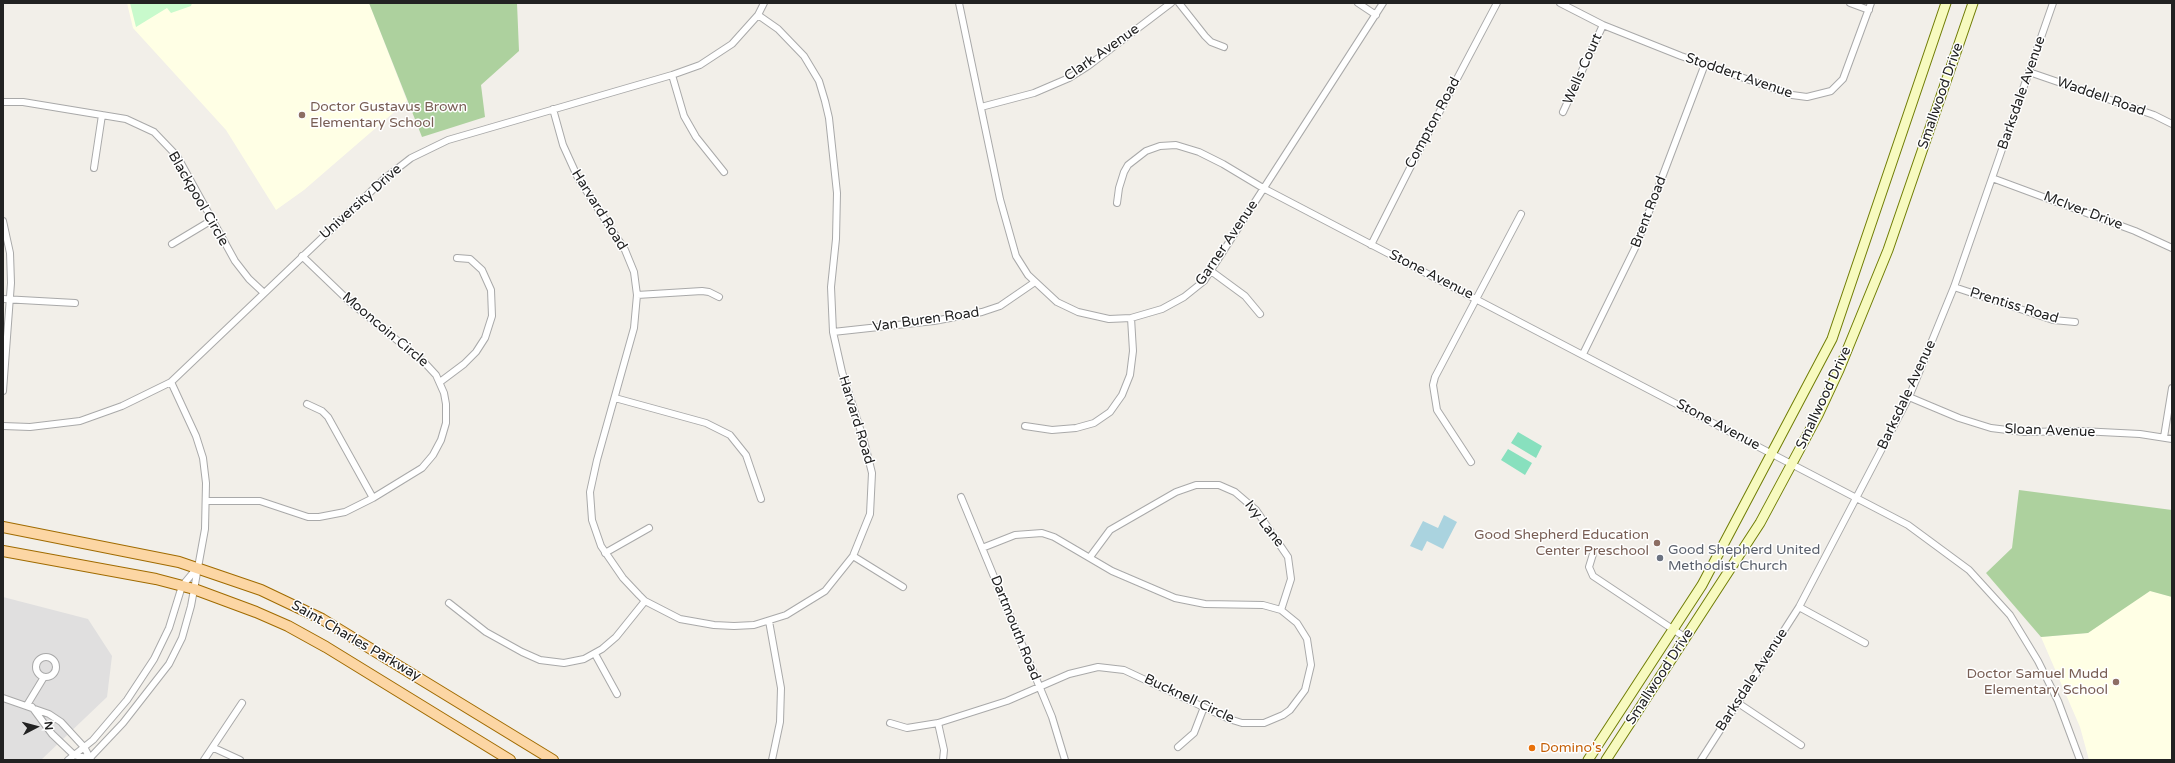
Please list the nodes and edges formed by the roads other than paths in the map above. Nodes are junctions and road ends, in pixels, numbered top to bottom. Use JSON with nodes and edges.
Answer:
{"nodes":[{"id":1,"x":764,"y":3,"type":"edge"},
{"id":2,"x":960,"y":3,"type":"edge"},
{"id":3,"x":1171,"y":3,"type":"edge"},
{"id":4,"x":1178,"y":3,"type":"edge"},
{"id":5,"x":1358,"y":3,"type":"edge"},
{"id":6,"x":1383,"y":3,"type":"edge"},
{"id":7,"x":1497,"y":3,"type":"edge"},
{"id":8,"x":1560,"y":3,"type":"edge"},
{"id":9,"x":1850,"y":3,"type":"edge"},
{"id":10,"x":1946,"y":3,"type":"edge"},
{"id":11,"x":1973,"y":3,"type":"edge"},
{"id":12,"x":2053,"y":3,"type":"edge"},
{"id":13,"x":1870,"y":6,"type":"edge"},
{"id":14,"x":758,"y":15,"type":"junction"},
{"id":15,"x":1376,"y":15,"type":"junction"},
{"id":16,"x":1603,"y":25,"type":"junction"},
{"id":17,"x":1224,"y":47,"type":"dead end"},
{"id":18,"x":1705,"y":64,"type":"junction"},
{"id":19,"x":2029,"y":72,"type":"junction"},
{"id":20,"x":672,"y":75,"type":"junction"},
{"id":21,"x":3,"y":102,"type":"edge"},
{"id":22,"x":981,"y":107,"type":"junction"},
{"id":23,"x":553,"y":109,"type":"junction"},
{"id":24,"x":1563,"y":112,"type":"dead end"},
{"id":25,"x":102,"y":115,"type":"junction"},
{"id":26,"x":2172,"y":124,"type":"edge"},
{"id":27,"x":94,"y":168,"type":"dead end"},
{"id":28,"x":724,"y":172,"type":"dead end"},
{"id":29,"x":1992,"y":178,"type":"junction"},
{"id":30,"x":1263,"y":188,"type":"junction"},
{"id":31,"x":1117,"y":203,"type":"dead end"},
{"id":32,"x":1521,"y":214,"type":"dead end"},
{"id":33,"x":212,"y":220,"type":"junction"},
{"id":34,"x":3,"y":221,"type":"edge"},
{"id":35,"x":172,"y":244,"type":"dead end"},
{"id":36,"x":1371,"y":245,"type":"junction"},
{"id":37,"x":2172,"y":248,"type":"edge"},
{"id":38,"x":302,"y":256,"type":"junction"},
{"id":39,"x":457,"y":258,"type":"dead end"},
{"id":40,"x":1210,"y":271,"type":"junction"},
{"id":41,"x":1035,"y":282,"type":"junction"},
{"id":42,"x":1954,"y":287,"type":"junction"},
{"id":43,"x":264,"y":293,"type":"junction"},
{"id":44,"x":637,"y":295,"type":"junction"},
{"id":45,"x":719,"y":297,"type":"dead end"},
{"id":46,"x":1476,"y":298,"type":"junction"},
{"id":47,"x":3,"y":299,"type":"edge"},
{"id":48,"x":11,"y":300,"type":"junction"},
{"id":49,"x":75,"y":303,"type":"dead end"},
{"id":50,"x":1260,"y":314,"type":"dead end"},
{"id":51,"x":1131,"y":318,"type":"junction"},
{"id":52,"x":2075,"y":322,"type":"dead end"},
{"id":53,"x":833,"y":332,"type":"junction"},
{"id":54,"x":1583,"y":354,"type":"junction"},
{"id":55,"x":171,"y":382,"type":"junction"},
{"id":56,"x":440,"y":382,"type":"junction"},
{"id":57,"x":2172,"y":388,"type":"edge"},
{"id":58,"x":3,"y":391,"type":"edge"},
{"id":59,"x":1909,"y":397,"type":"junction"},
{"id":60,"x":615,"y":398,"type":"junction"},
{"id":61,"x":307,"y":404,"type":"dead end"},
{"id":62,"x":3,"y":426,"type":"edge"},
{"id":63,"x":1025,"y":426,"type":"dead end"},
{"id":64,"x":2164,"y":437,"type":"junction"},
{"id":65,"x":2172,"y":439,"type":"edge"},
{"id":66,"x":1772,"y":453,"type":"junction"},
{"id":67,"x":1471,"y":462,"type":"dead end"},
{"id":68,"x":1792,"y":464,"type":"junction"},
{"id":69,"x":961,"y":497,"type":"dead end"},
{"id":70,"x":373,"y":498,"type":"junction"},
{"id":71,"x":761,"y":499,"type":"dead end"},
{"id":72,"x":1857,"y":499,"type":"junction"},
{"id":73,"x":207,"y":501,"type":"junction"},
{"id":74,"x":3,"y":527,"type":"edge"},
{"id":75,"x":649,"y":528,"type":"dead end"},
{"id":76,"x":982,"y":548,"type":"junction"},
{"id":77,"x":3,"y":551,"type":"edge"},
{"id":78,"x":605,"y":553,"type":"junction"},
{"id":79,"x":1592,"y":554,"type":"dead end"},
{"id":80,"x":853,"y":556,"type":"junction"},
{"id":81,"x":1090,"y":557,"type":"junction"},
{"id":82,"x":198,"y":566,"type":"junction"},
{"id":83,"x":182,"y":586,"type":"junction"},
{"id":84,"x":903,"y":587,"type":"dead end"},
{"id":85,"x":194,"y":589,"type":"junction"},
{"id":86,"x":645,"y":601,"type":"junction"},
{"id":87,"x":449,"y":603,"type":"dead end"},
{"id":88,"x":1799,"y":607,"type":"junction"},
{"id":89,"x":1281,"y":610,"type":"junction"},
{"id":90,"x":769,"y":621,"type":"junction"},
{"id":91,"x":1674,"y":630,"type":"junction"},
{"id":92,"x":1686,"y":638,"type":"junction"},
{"id":93,"x":1865,"y":643,"type":"dead end"},
{"id":94,"x":595,"y":654,"type":"junction"},
{"id":95,"x":44,"y":677,"type":"dead end"},
{"id":96,"x":1039,"y":688,"type":"junction"},
{"id":97,"x":617,"y":694,"type":"dead end"},
{"id":98,"x":3,"y":698,"type":"edge"},
{"id":99,"x":242,"y":703,"type":"dead end"},
{"id":100,"x":1738,"y":703,"type":"junction"},
{"id":101,"x":29,"y":705,"type":"junction"},
{"id":102,"x":1204,"y":707,"type":"junction"},
{"id":103,"x":890,"y":723,"type":"dead end"},
{"id":104,"x":938,"y":723,"type":"junction"},
{"id":105,"x":1801,"y":745,"type":"dead end"},
{"id":106,"x":84,"y":747,"type":"junction"},
{"id":107,"x":214,"y":748,"type":"junction"},
{"id":108,"x":1178,"y":748,"type":"dead end"},
{"id":109,"x":74,"y":755,"type":"junction"},
{"id":110,"x":68,"y":760,"type":"edge"},
{"id":111,"x":90,"y":760,"type":"edge"},
{"id":112,"x":204,"y":760,"type":"edge"},
{"id":113,"x":240,"y":760,"type":"edge"},
{"id":114,"x":510,"y":760,"type":"edge"},
{"id":115,"x":553,"y":760,"type":"edge"},
{"id":116,"x":772,"y":760,"type":"edge"},
{"id":117,"x":943,"y":760,"type":"edge"},
{"id":118,"x":1065,"y":760,"type":"edge"},
{"id":119,"x":1588,"y":760,"type":"edge"},
{"id":120,"x":1606,"y":760,"type":"edge"},
{"id":121,"x":1701,"y":760,"type":"edge"},
{"id":122,"x":2080,"y":760,"type":"edge"}],
"edges":[{"from":1,"to":14,"type":"street","name":"University Drive"},
{"from":2,"to":22,"type":"street","name":"Garner Avenue"},
{"from":3,"to":22,"type":"street","name":"Clark Avenue"},
{"from":4,"to":17,"type":"street"},
{"from":5,"to":15,"type":"street"},
{"from":6,"to":15,"type":"street","name":"Garner Avenue"},
{"from":7,"to":36,"type":"street","name":"Compton Road"},
{"from":8,"to":16,"type":"street","name":"Stoddert Avenue"},
{"from":9,"to":13,"type":"street"},
{"from":10,"to":66,"type":"main road","name":"Smallwood Drive"},
{"from":11,"to":68,"type":"main road","name":"Smallwood Drive"},
{"from":12,"to":19,"type":"street","name":"Barksdale Avenue"},
{"from":13,"to":18,"type":"street","name":"Stoddert Avenue"},
{"from":14,"to":20,"type":"street","name":"University Drive"},
{"from":14,"to":53,"type":"street","name":"Harvard Road"},
{"from":15,"to":30,"type":"street","name":"Garner Avenue"},
{"from":16,"to":18,"type":"street","name":"Stoddert Avenue"},
{"from":16,"to":24,"type":"street","name":"Wells Court"},
{"from":18,"to":54,"type":"street","name":"Brent Road"},
{"from":19,"to":26,"type":"street","name":"Waddell Road"},
{"from":19,"to":29,"type":"street","name":"Barksdale Avenue"},
{"from":20,"to":23,"type":"street","name":"University Drive"},
{"from":20,"to":28,"type":"street"},
{"from":21,"to":25,"type":"street","name":"Blackpool Circle"},
{"from":22,"to":41,"type":"street","name":"Garner Avenue"},
{"from":23,"to":38,"type":"street","name":"University Drive"},
{"from":23,"to":44,"type":"street","name":"Harvard Road"},
{"from":25,"to":27,"type":"street"},
{"from":25,"to":33,"type":"street","name":"Blackpool Circle"},
{"from":29,"to":37,"type":"street","name":"McIver Drive"},
{"from":29,"to":42,"type":"street","name":"Barksdale Avenue"},
{"from":30,"to":31,"type":"street","name":"Stone Avenue"},
{"from":30,"to":36,"type":"street","name":"Stone Avenue"},
{"from":30,"to":40,"type":"street","name":"Garner Avenue"},
{"from":32,"to":46,"type":"street"},
{"from":33,"to":35,"type":"street"},
{"from":33,"to":43,"type":"street","name":"Blackpool Circle"},
{"from":34,"to":48,"type":"street"},
{"from":36,"to":46,"type":"street","name":"Stone Avenue"},
{"from":38,"to":43,"type":"street","name":"University Drive"},
{"from":38,"to":56,"type":"street","name":"Mooncoin Circle"},
{"from":39,"to":56,"type":"street"},
{"from":40,"to":50,"type":"street"},
{"from":40,"to":51,"type":"street","name":"Garner Avenue"},
{"from":41,"to":51,"type":"street","name":"Garner Avenue"},
{"from":41,"to":53,"type":"street","name":"Van Buren Road"},
{"from":42,"to":52,"type":"street","name":"Prentiss Road"},
{"from":42,"to":59,"type":"street","name":"Barksdale Avenue"},
{"from":43,"to":55,"type":"street","name":"University Drive"},
{"from":44,"to":45,"type":"street"},
{"from":44,"to":60,"type":"street","name":"Harvard Road"},
{"from":46,"to":54,"type":"street","name":"Stone Avenue"},
{"from":46,"to":67,"type":"street"},
{"from":47,"to":48,"type":"street"},
{"from":48,"to":49,"type":"street"},
{"from":48,"to":58,"type":"street"},
{"from":51,"to":63,"type":"street"},
{"from":53,"to":80,"type":"street","name":"Harvard Road"},
{"from":54,"to":66,"type":"street","name":"Stone Avenue"},
{"from":55,"to":62,"type":"street","name":"University Drive"},
{"from":55,"to":73,"type":"street"},
{"from":56,"to":70,"type":"street","name":"Mooncoin Circle"},
{"from":57,"to":64,"type":"street"},
{"from":59,"to":64,"type":"street","name":"Sloan Avenue"},
{"from":59,"to":72,"type":"street","name":"Barksdale Avenue"},
{"from":60,"to":71,"type":"street"},
{"from":60,"to":78,"type":"street","name":"Harvard Road"},
{"from":61,"to":70,"type":"street"},
{"from":64,"to":65,"type":"street","name":"Sloan Avenue"},
{"from":66,"to":68,"type":"street","name":"Stone Avenue"},
{"from":66,"to":91,"type":"main road","name":"Smallwood Drive"},
{"from":68,"to":72,"type":"street","name":"Stone Avenue"},
{"from":68,"to":92,"type":"main road","name":"Smallwood Drive"},
{"from":69,"to":76,"type":"street","name":"Dartmouth Road"},
{"from":70,"to":73,"type":"street","name":"Mooncoin Circle"},
{"from":72,"to":88,"type":"street","name":"Barksdale Avenue"},
{"from":72,"to":122,"type":"street","name":"Stone Avenue"},
{"from":73,"to":82,"type":"street"},
{"from":74,"to":82,"type":"main road","name":"Saint Charles Parkway"},
{"from":75,"to":78,"type":"street"},
{"from":76,"to":81,"type":"street","name":"Bucknell Circle"},
{"from":76,"to":96,"type":"street","name":"Dartmouth Road"},
{"from":77,"to":83,"type":"main road","name":"Saint Charles Parkway"},
{"from":78,"to":86,"type":"street","name":"Harvard Road"},
{"from":79,"to":91,"type":"street"},
{"from":80,"to":84,"type":"street"},
{"from":80,"to":90,"type":"street","name":"Harvard Road"},
{"from":81,"to":89,"type":"street","name":"Bucknell Circle"},
{"from":81,"to":89,"type":"street","name":"Ivy Lane"},
{"from":82,"to":83,"type":"street"},
{"from":82,"to":85,"type":"street"},
{"from":82,"to":115,"type":"main road","name":"Saint Charles Parkway"},
{"from":83,"to":85,"type":"main road","name":"Saint Charles Parkway"},
{"from":83,"to":106,"type":"street"},
{"from":85,"to":111,"type":"street"},
{"from":85,"to":114,"type":"main road","name":"Saint Charles Parkway"},
{"from":86,"to":90,"type":"street","name":"Harvard Road"},
{"from":86,"to":94,"type":"street"},
{"from":87,"to":94,"type":"street"},
{"from":88,"to":93,"type":"street"},
{"from":88,"to":100,"type":"street","name":"Barksdale Avenue"},
{"from":89,"to":102,"type":"street","name":"Bucknell Circle"},
{"from":90,"to":116,"type":"street"},
{"from":91,"to":92,"type":"street"},
{"from":91,"to":119,"type":"main road","name":"Smallwood Drive"},
{"from":92,"to":120,"type":"main road","name":"Smallwood Drive"},
{"from":94,"to":97,"type":"street"},
{"from":95,"to":101,"type":"street"},
{"from":96,"to":102,"type":"street","name":"Bucknell Circle"},
{"from":96,"to":104,"type":"street","name":"Bucknell Circle"},
{"from":96,"to":118,"type":"street","name":"Dartmouth Road"},
{"from":98,"to":101,"type":"street"},
{"from":99,"to":107,"type":"street"},
{"from":100,"to":105,"type":"street"},
{"from":100,"to":121,"type":"street","name":"Barksdale Avenue"},
{"from":101,"to":106,"type":"street"},
{"from":101,"to":109,"type":"street"},
{"from":102,"to":108,"type":"street"},
{"from":103,"to":104,"type":"street","name":"Bucknell Circle"},
{"from":104,"to":117,"type":"street"},
{"from":106,"to":109,"type":"street"},
{"from":106,"to":111,"type":"street"},
{"from":107,"to":112,"type":"street"},
{"from":107,"to":113,"type":"street"},
{"from":109,"to":110,"type":"street"},
{"from":109,"to":111,"type":"street"}]}
